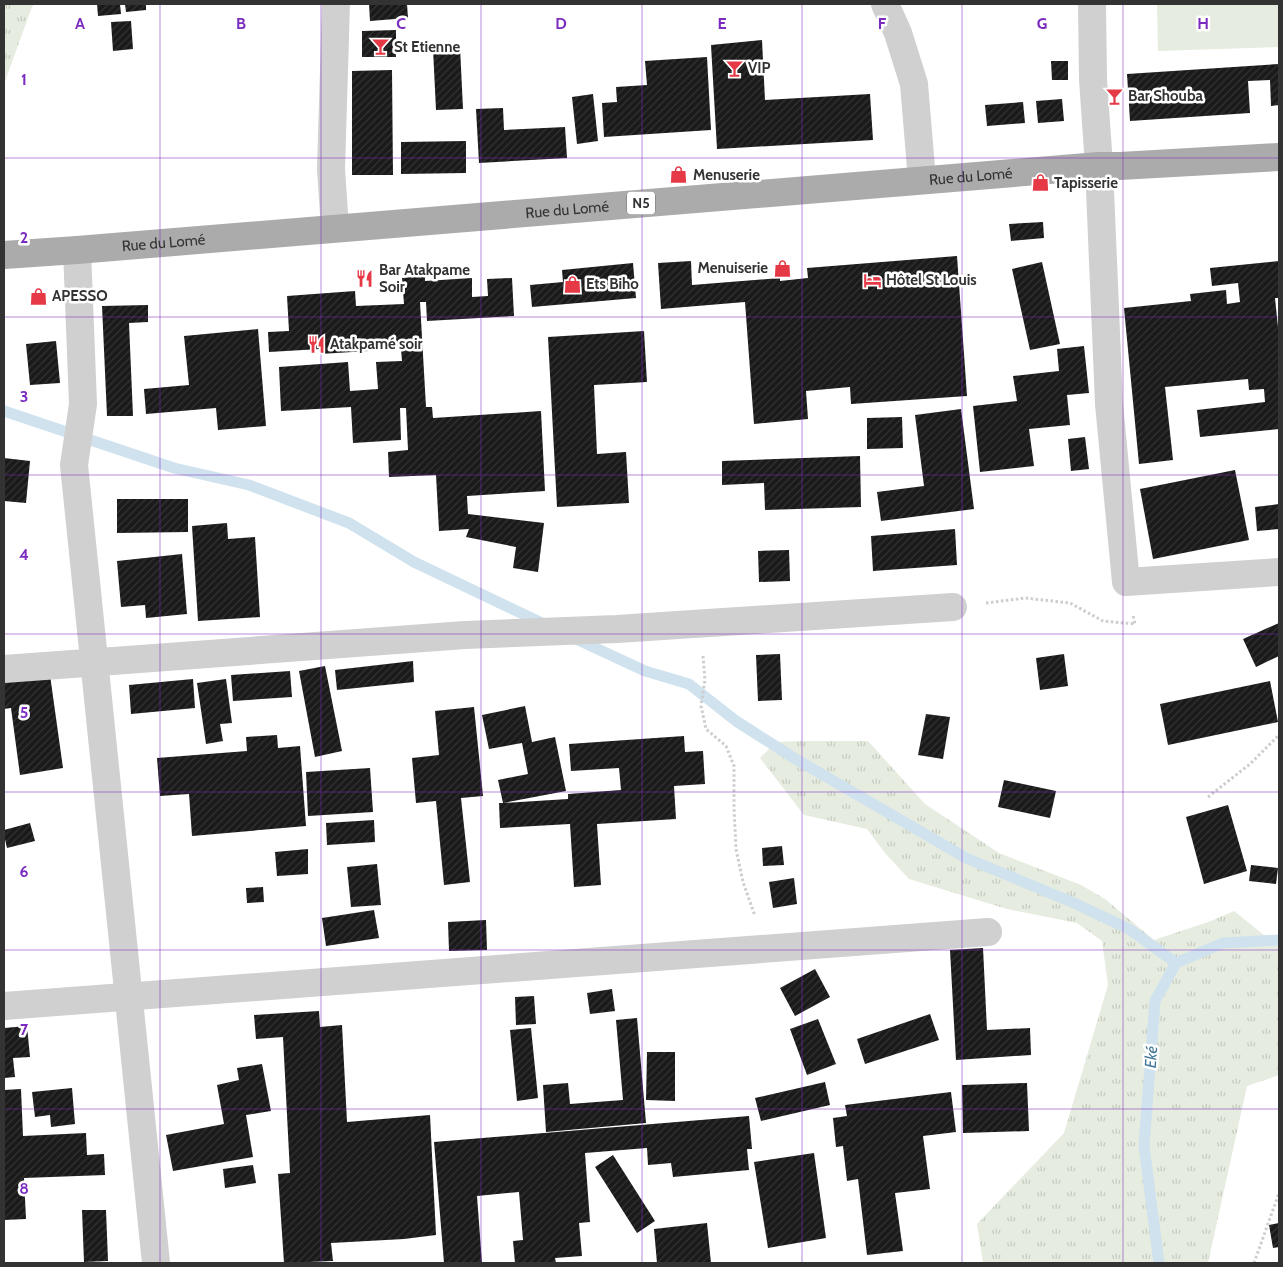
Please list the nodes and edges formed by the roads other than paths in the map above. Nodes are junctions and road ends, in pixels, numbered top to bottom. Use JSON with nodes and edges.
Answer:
{"nodes":[{"id":1,"x":336,"y":4,"type":"edge"},
{"id":2,"x":885,"y":4,"type":"edge"},
{"id":3,"x":1092,"y":4,"type":"edge"},
{"id":4,"x":1279,"y":157,"type":"edge"},
{"id":5,"x":1098,"y":166,"type":"junction"},
{"id":6,"x":922,"y":180,"type":"junction"},
{"id":7,"x":335,"y":228,"type":"junction"},
{"id":8,"x":77,"y":250,"type":"junction"},
{"id":9,"x":4,"y":255,"type":"edge"},
{"id":10,"x":1279,"y":572,"type":"edge"},
{"id":11,"x":953,"y":607,"type":"road end"},
{"id":12,"x":93,"y":663,"type":"junction"},
{"id":13,"x":4,"y":669,"type":"edge"},
{"id":14,"x":988,"y":932,"type":"dead end"},
{"id":15,"x":128,"y":997,"type":"junction"},
{"id":16,"x":4,"y":1006,"type":"edge"},
{"id":17,"x":156,"y":1263,"type":"edge"}],
"edges":[{"from":1,"to":7,"type":"street"},
{"from":2,"to":6,"type":"street"},
{"from":3,"to":5,"type":"street"},
{"from":4,"to":5,"type":"main road","name":"Rue du Lomé","number":"N5"},
{"from":5,"to":6,"type":"main road","name":"Rue du Lomé","number":"N5"},
{"from":5,"to":10,"type":"street"},
{"from":6,"to":7,"type":"main road","name":"Rue du Lomé","number":"N5"},
{"from":7,"to":8,"type":"main road","name":"Rue du Lomé","number":"N5"},
{"from":8,"to":9,"type":"main road","name":"Rue du Lomé","number":"N5"},
{"from":8,"to":12,"type":"street"},
{"from":11,"to":12,"type":"street"},
{"from":12,"to":13,"type":"street"},
{"from":12,"to":15,"type":"street"},
{"from":14,"to":15,"type":"street"},
{"from":15,"to":16,"type":"street"},
{"from":15,"to":17,"type":"street"}]}
